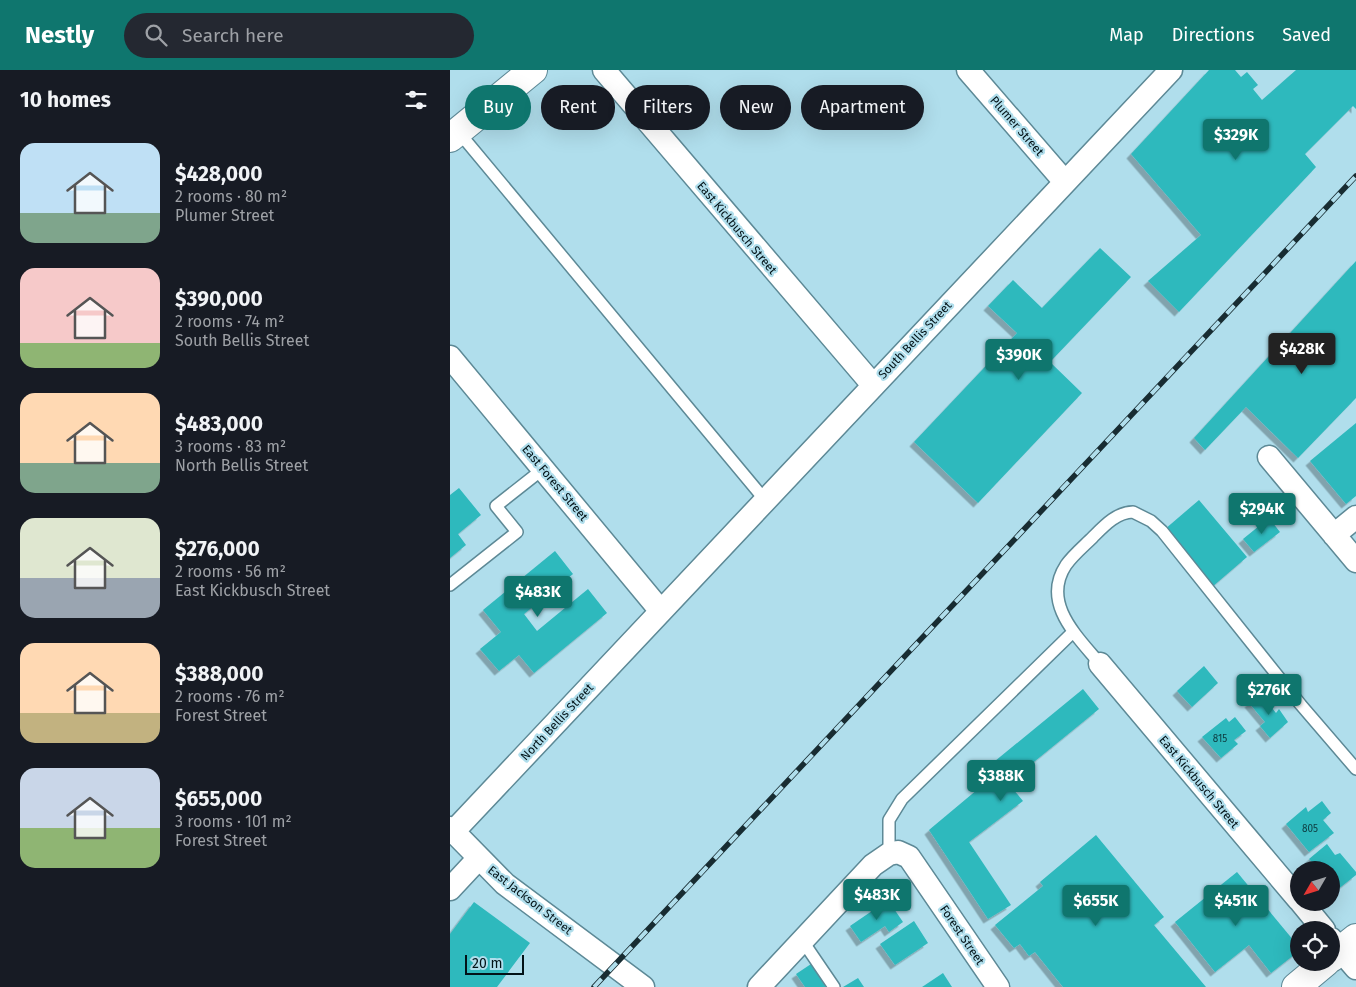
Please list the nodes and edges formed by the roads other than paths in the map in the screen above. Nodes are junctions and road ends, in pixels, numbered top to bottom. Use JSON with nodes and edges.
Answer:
{"nodes":[{"id":1,"x":533,"y":70,"type":"edge"},
{"id":2,"x":604,"y":70,"type":"edge"},
{"id":3,"x":968,"y":70,"type":"edge"},
{"id":4,"x":1171,"y":70,"type":"edge"},
{"id":5,"x":453,"y":131,"type":"edge"},
{"id":6,"x":1065,"y":182,"type":"junction"},
{"id":7,"x":450,"y":356,"type":"edge"},
{"id":8,"x":872,"y":385,"type":"junction"},
{"id":9,"x":1269,"y":458,"type":"dead end"},
{"id":10,"x":543,"y":469,"type":"junction"},
{"id":11,"x":765,"y":500,"type":"junction"},
{"id":12,"x":1356,"y":517,"type":"edge"},
{"id":13,"x":1334,"y":535,"type":"junction"},
{"id":14,"x":1356,"y":561,"type":"edge"},
{"id":15,"x":450,"y":585,"type":"edge"},
{"id":16,"x":660,"y":610,"type":"junction"},
{"id":17,"x":1073,"y":632,"type":"junction"},
{"id":18,"x":1100,"y":664,"type":"joint"},
{"id":19,"x":1356,"y":769,"type":"edge"},
{"id":20,"x":452,"y":830,"type":"edge"},
{"id":21,"x":889,"y":854,"type":"junction"},
{"id":22,"x":478,"y":858,"type":"junction"},
{"id":23,"x":450,"y":889,"type":"edge"},
{"id":24,"x":1290,"y":889,"type":"edge"},
{"id":25,"x":1308,"y":911,"type":"edge"},
{"id":26,"x":1316,"y":921,"type":"edge"},
{"id":27,"x":802,"y":940,"type":"junction"},
{"id":28,"x":1314,"y":971,"type":"edge"},
{"id":29,"x":638,"y":986,"type":"edge"},
{"id":30,"x":759,"y":987,"type":"edge"},
{"id":31,"x":834,"y":987,"type":"edge"},
{"id":32,"x":998,"y":987,"type":"edge"},
{"id":33,"x":1296,"y":987,"type":"edge"}],
"edges":[{"from":1,"to":5,"type":"street"},
{"from":2,"to":8,"type":"street","name":"East Kickbusch Street"},
{"from":3,"to":6,"type":"street","name":"Plumer Street"},
{"from":4,"to":6,"type":"street","name":"South Bellis Street"},
{"from":5,"to":11,"type":"lane"},
{"from":6,"to":8,"type":"street","name":"South Bellis Street"},
{"from":7,"to":10,"type":"street","name":"East Forest Street"},
{"from":8,"to":11,"type":"street","name":"South Bellis Street"},
{"from":9,"to":13,"type":"street"},
{"from":10,"to":15,"type":"lane"},
{"from":10,"to":16,"type":"street","name":"East Forest Street"},
{"from":11,"to":16,"type":"street","name":"South Bellis Street"},
{"from":12,"to":13,"type":"street"},
{"from":13,"to":14,"type":"street"},
{"from":16,"to":20,"type":"street","name":"North Bellis Street"},
{"from":17,"to":18,"type":"lane"},
{"from":17,"to":19,"type":"lane"},
{"from":17,"to":21,"type":"lane"},
{"from":18,"to":24,"type":"street","name":"East Kickbusch Street"},
{"from":20,"to":22,"type":"street","name":"East Jackson Street"},
{"from":21,"to":27,"type":"street"},
{"from":21,"to":32,"type":"street","name":"Forest Street"},
{"from":22,"to":23,"type":"street"},
{"from":22,"to":29,"type":"street","name":"East Jackson Street"},
{"from":25,"to":26,"type":"street","name":"East Kickbusch Street"},
{"from":27,"to":30,"type":"street"},
{"from":27,"to":31,"type":"lane"},
{"from":28,"to":33,"type":"street"}]}
